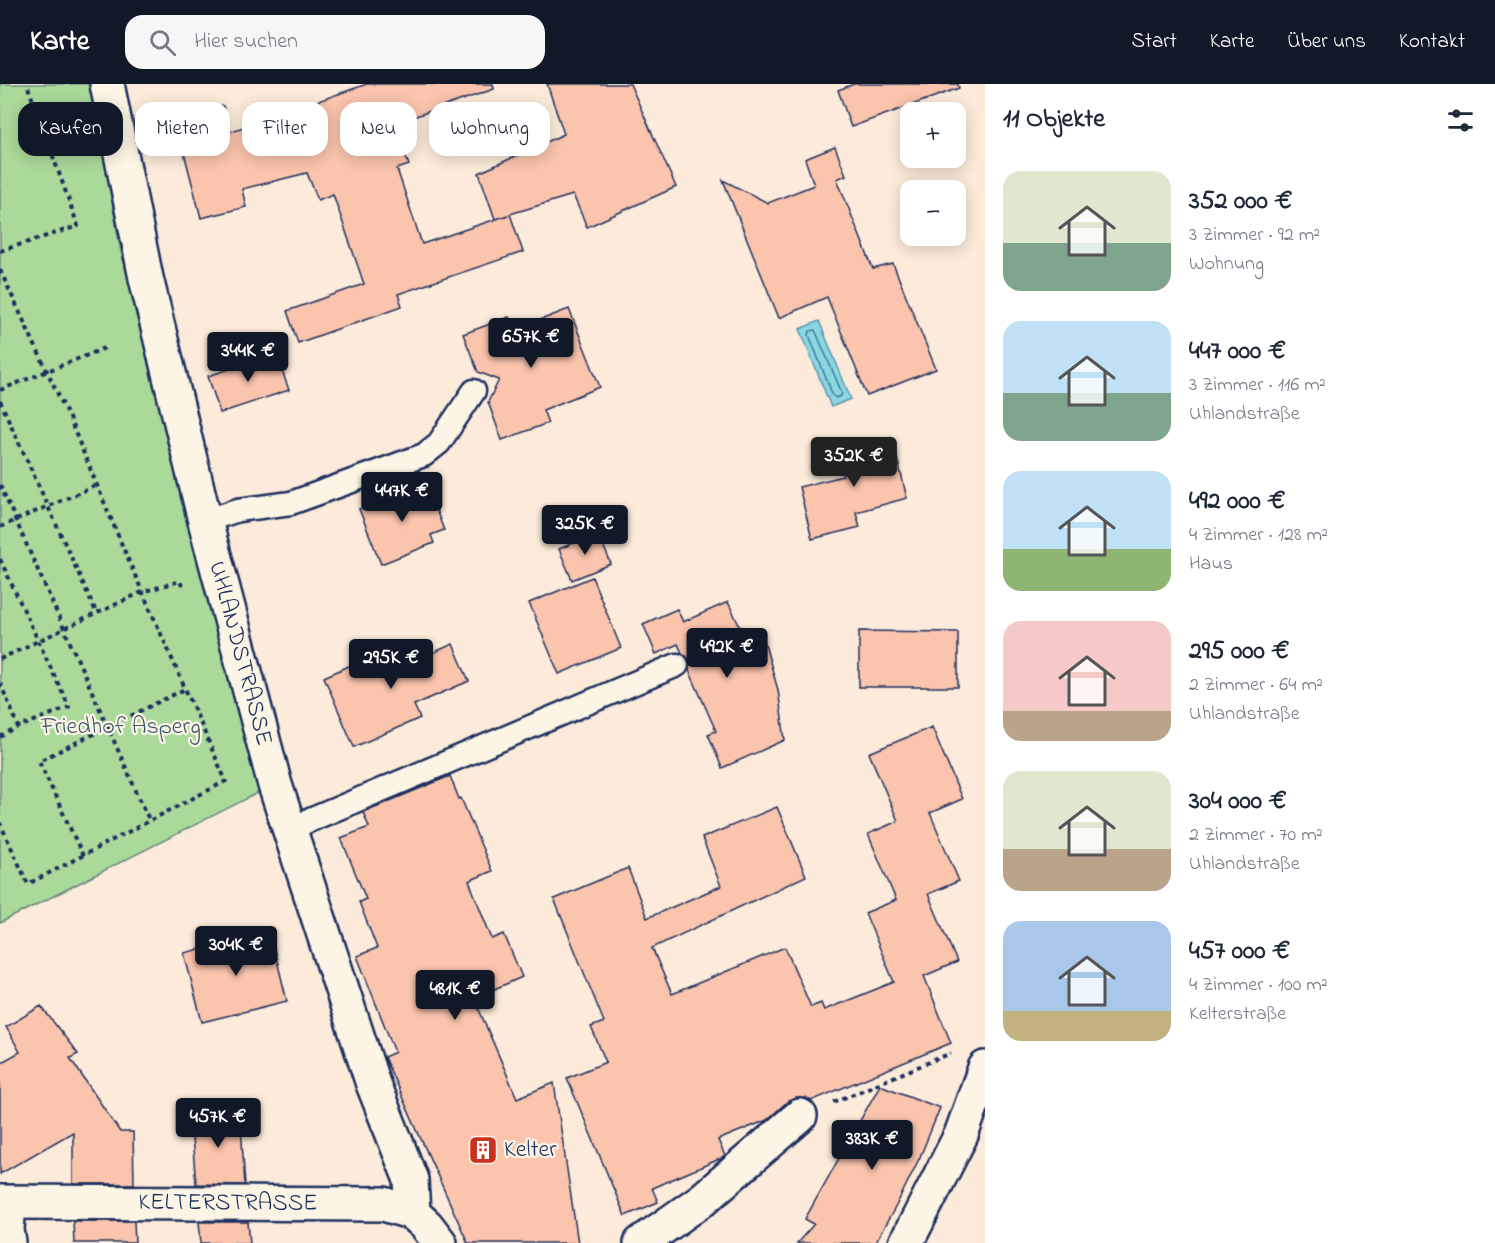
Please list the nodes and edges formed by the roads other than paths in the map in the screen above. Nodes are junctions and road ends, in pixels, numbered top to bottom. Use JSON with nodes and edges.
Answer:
{"nodes":[{"id":1,"x":107,"y":84,"type":"edge"},
{"id":2,"x":474,"y":391,"type":"dead end"},
{"id":3,"x":205,"y":521,"type":"junction"},
{"id":4,"x":677,"y":665,"type":"dead end"},
{"id":5,"x":289,"y":829,"type":"junction"},
{"id":6,"x":974,"y":1062,"type":"edge"},
{"id":7,"x":800,"y":1116,"type":"road end"},
{"id":8,"x":4,"y":1203,"type":"edge"},
{"id":9,"x":413,"y":1212,"type":"junction"},
{"id":10,"x":9,"y":1243,"type":"edge"},
{"id":11,"x":440,"y":1243,"type":"edge"},
{"id":12,"x":641,"y":1243,"type":"edge"},
{"id":13,"x":906,"y":1243,"type":"edge"}],
"edges":[{"from":1,"to":3,"type":"street","name":"UHLANDSTRASSE"},
{"from":2,"to":3,"type":"lane"},
{"from":3,"to":5,"type":"street","name":"UHLANDSTRASSE"},
{"from":4,"to":5,"type":"lane"},
{"from":5,"to":9,"type":"street","name":"UHLANDSTRASSE"},
{"from":6,"to":13,"type":"street"},
{"from":7,"to":12,"type":"street"},
{"from":8,"to":9,"type":"street","name":"KELTERSTRASSE"},
{"from":8,"to":10,"type":"street"},
{"from":9,"to":11,"type":"street"}]}
